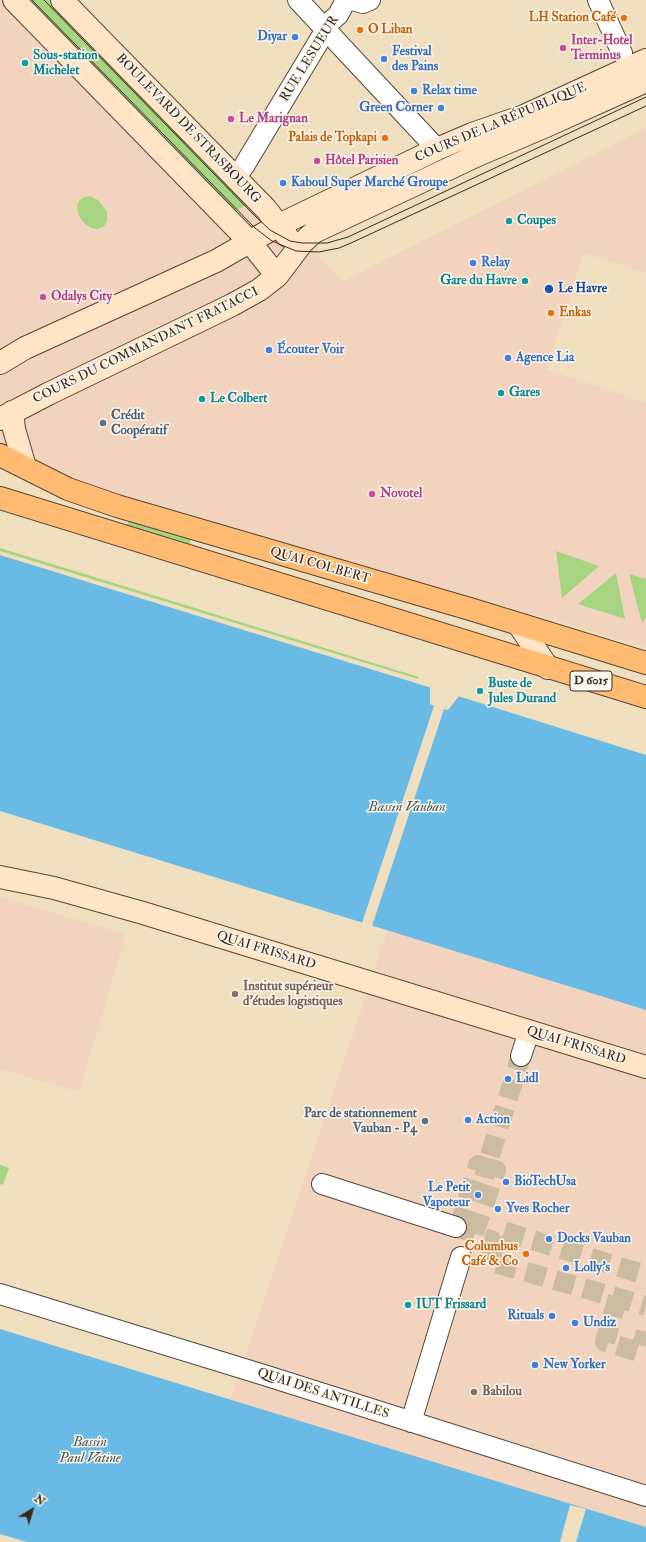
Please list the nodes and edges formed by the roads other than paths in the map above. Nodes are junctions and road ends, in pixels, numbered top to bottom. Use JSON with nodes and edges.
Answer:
{"nodes":[{"id":1,"x":14,"y":0,"type":"edge"},
{"id":2,"x":62,"y":0,"type":"edge"},
{"id":3,"x":298,"y":0,"type":"edge"},
{"id":4,"x":346,"y":0,"type":"edge"},
{"id":5,"x":352,"y":0,"type":"edge"},
{"id":6,"x":370,"y":0,"type":"edge"},
{"id":7,"x":598,"y":0,"type":"edge"},
{"id":8,"x":326,"y":30,"type":"junction"},
{"id":9,"x":622,"y":53,"type":"dead end"},
{"id":10,"x":646,"y":60,"type":"edge"},
{"id":11,"x":646,"y":81,"type":"edge"},
{"id":12,"x":437,"y":150,"type":"junction"},
{"id":13,"x":235,"y":178,"type":"junction"},
{"id":14,"x":279,"y":225,"type":"junction"},
{"id":15,"x":250,"y":242,"type":"junction"},
{"id":16,"x":296,"y":251,"type":"junction"},
{"id":17,"x":277,"y":276,"type":"junction"},
{"id":18,"x":0,"y":363,"type":"edge"},
{"id":19,"x":6,"y":416,"type":"edge"},
{"id":20,"x":0,"y":455,"type":"edge"},
{"id":21,"x":25,"y":467,"type":"junction"},
{"id":22,"x":0,"y":498,"type":"edge"},
{"id":23,"x":519,"y":624,"type":"junction"},
{"id":24,"x":646,"y":663,"type":"edge"},
{"id":25,"x":548,"y":668,"type":"junction"},
{"id":26,"x":642,"y":694,"type":"edge"},
{"id":27,"x":0,"y":877,"type":"edge"},
{"id":28,"x":529,"y":1031,"type":"junction"},
{"id":29,"x":521,"y":1056,"type":"tunnel mouth"},
{"id":30,"x":646,"y":1067,"type":"edge"},
{"id":31,"x":322,"y":1184,"type":"dead end"},
{"id":32,"x":456,"y":1227,"type":"tunnel mouth"},
{"id":33,"x":460,"y":1257,"type":"dead end"},
{"id":34,"x":0,"y":1294,"type":"edge"},
{"id":35,"x":411,"y":1422,"type":"junction"},
{"id":36,"x":646,"y":1496,"type":"edge"}],
"edges":[{"from":1,"to":15,"type":"main road"},
{"from":2,"to":13,"type":"main road","name":"BOULEVARD DE STRASBOURG"},
{"from":3,"to":8,"type":"street"},
{"from":4,"to":8,"type":"street","name":"RUE LESUEUR"},
{"from":5,"to":6,"type":"street"},
{"from":7,"to":9,"type":"street"},
{"from":8,"to":12,"type":"street"},
{"from":8,"to":13,"type":"street","name":"RUE LESUEUR"},
{"from":10,"to":12,"type":"main road","name":"COURS DE LA RÉPUBLIQUE"},
{"from":11,"to":16,"type":"main road","name":"COURS DE LA RÉPUBLIQUE"},
{"from":12,"to":14,"type":"main road","name":"COURS DE LA RÉPUBLIQUE"},
{"from":13,"to":14,"type":"main road","name":"BOULEVARD DE STRASBOURG"},
{"from":14,"to":15,"type":"main road","name":"COURS DE LA RÉPUBLIQUE"},
{"from":14,"to":16,"type":"main road","name":"BOULEVARD DE STRASBOURG"},
{"from":15,"to":17,"type":"main road"},
{"from":15,"to":18,"type":"main road"},
{"from":16,"to":17,"type":"main road","name":"COURS DE LA RÉPUBLIQUE"},
{"from":17,"to":19,"type":"main road","name":"COURS DU COMMANDANT FRATACCI"},
{"from":19,"to":21,"type":"main road"},
{"from":20,"to":21,"type":"main road","name":"QUAI COLBERT"},
{"from":21,"to":23,"type":"main road","name":"QUAI COLBERT"},
{"from":22,"to":25,"type":"main road"},
{"from":23,"to":24,"type":"main road","name":"QUAI COLBERT","number":"D 6015"},
{"from":23,"to":25,"type":"main road"},
{"from":25,"to":26,"type":"main road","number":"D 6015"},
{"from":27,"to":28,"type":"main road","name":"QUAI FRISSARD"},
{"from":28,"to":29,"type":"street"},
{"from":28,"to":30,"type":"main road","name":"QUAI FRISSARD"},
{"from":31,"to":32,"type":"street"},
{"from":33,"to":35,"type":"street"},
{"from":34,"to":35,"type":"street","name":"QUAI DES ANTILLES"},
{"from":35,"to":36,"type":"street","name":"QUAI DES ANTILLES"}]}
